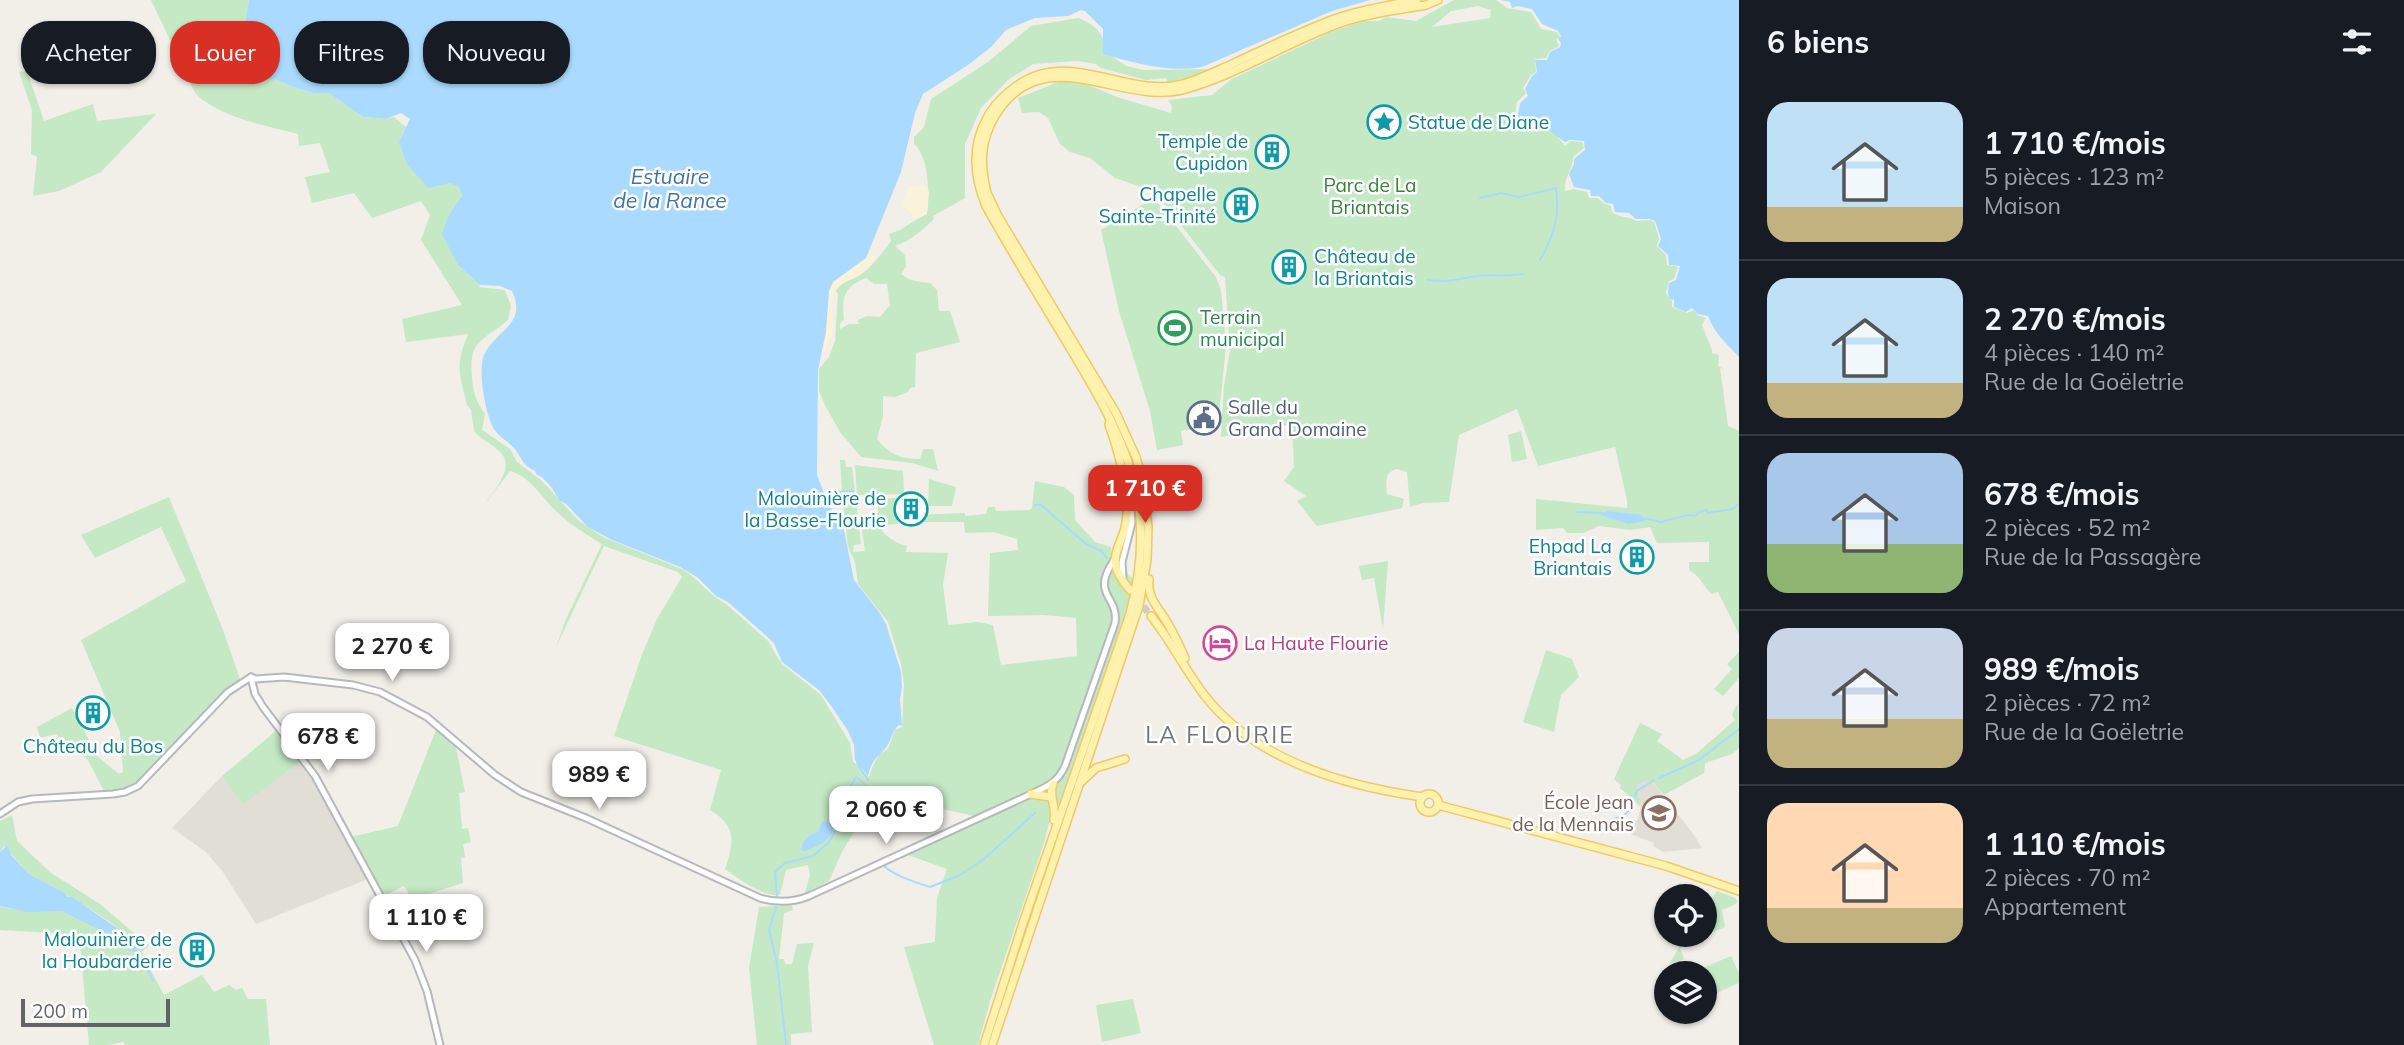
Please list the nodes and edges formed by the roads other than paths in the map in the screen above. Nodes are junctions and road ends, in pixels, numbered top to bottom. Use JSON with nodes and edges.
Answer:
{"nodes":[{"id":1,"x":1417,"y":0,"type":"edge"},
{"id":2,"x":1438,"y":0,"type":"edge"},
{"id":3,"x":1110,"y":416,"type":"junction"},
{"id":4,"x":1126,"y":498,"type":"junction"},
{"id":5,"x":1115,"y":559,"type":"junction"},
{"id":6,"x":1147,"y":560,"type":"junction"},
{"id":7,"x":1107,"y":573,"type":"junction"},
{"id":8,"x":1123,"y":581,"type":"junction"},
{"id":9,"x":1104,"y":587,"type":"junction"},
{"id":10,"x":1151,"y":616,"type":"tunnel mouth"},
{"id":11,"x":1190,"y":676,"type":"junction"},
{"id":12,"x":251,"y":677,"type":"junction"},
{"id":13,"x":260,"y":679,"type":"junction"},
{"id":14,"x":255,"y":694,"type":"junction"},
{"id":15,"x":1125,"y":759,"type":"dead end"},
{"id":16,"x":1053,"y":783,"type":"junction"},
{"id":17,"x":1079,"y":785,"type":"junction"},
{"id":18,"x":1031,"y":794,"type":"junction"},
{"id":19,"x":1050,"y":797,"type":"junction"},
{"id":20,"x":1422,"y":800,"type":"junction"},
{"id":21,"x":1438,"y":805,"type":"junction"},
{"id":22,"x":0,"y":814,"type":"edge"},
{"id":23,"x":1052,"y":839,"type":"junction"},
{"id":24,"x":1739,"y":891,"type":"edge"},
{"id":25,"x":440,"y":1045,"type":"edge"},
{"id":26,"x":984,"y":1045,"type":"edge"},
{"id":27,"x":992,"y":1045,"type":"edge"}],
"edges":[{"from":1,"to":3,"type":"main road"},
{"from":2,"to":6,"type":"main road"},
{"from":3,"to":4,"type":"main road"},
{"from":3,"to":23,"type":"main road"},
{"from":4,"to":5,"type":"main road"},
{"from":4,"to":8,"type":"street"},
{"from":5,"to":7,"type":"street"},
{"from":5,"to":8,"type":"main road"},
{"from":6,"to":11,"type":"main road"},
{"from":6,"to":17,"type":"main road"},
{"from":7,"to":8,"type":"street"},
{"from":7,"to":9,"type":"street"},
{"from":8,"to":9,"type":"street"},
{"from":9,"to":16,"type":"street"},
{"from":10,"to":11,"type":"main road"},
{"from":11,"to":20,"type":"main road"},
{"from":12,"to":13,"type":"street"},
{"from":12,"to":14,"type":"street"},
{"from":12,"to":22,"type":"street"},
{"from":13,"to":14,"type":"street"},
{"from":13,"to":18,"type":"street"},
{"from":14,"to":25,"type":"street"},
{"from":15,"to":17,"type":"main road"},
{"from":16,"to":18,"type":"street"},
{"from":16,"to":19,"type":"main road"},
{"from":17,"to":27,"type":"main road"},
{"from":18,"to":19,"type":"main road"},
{"from":19,"to":23,"type":"main road"},
{"from":20,"to":21,"type":"main road"},
{"from":20,"to":21,"type":"main road"},
{"from":21,"to":24,"type":"main road"},
{"from":23,"to":26,"type":"main road"}]}
